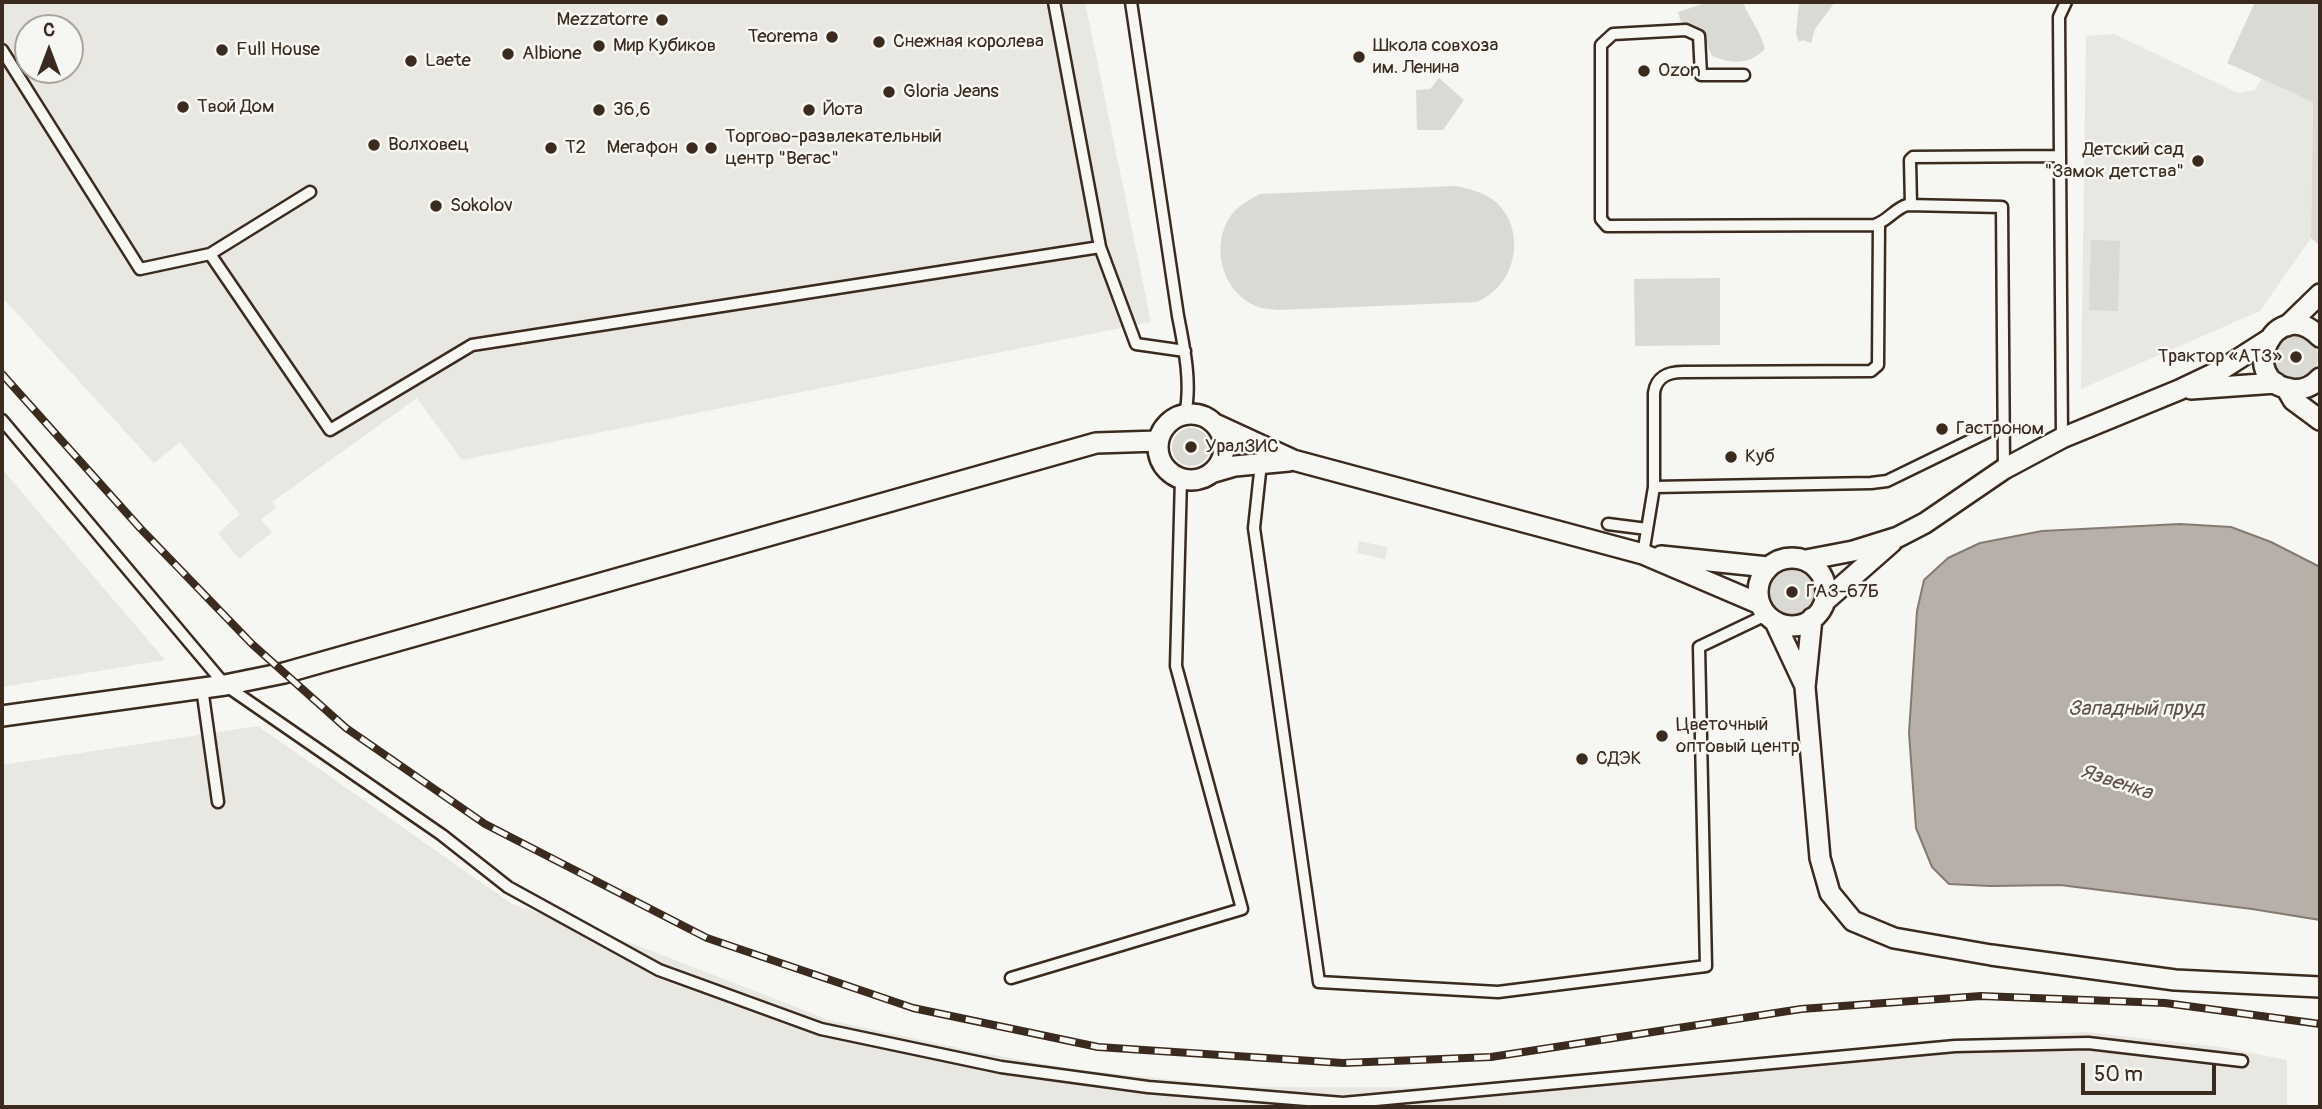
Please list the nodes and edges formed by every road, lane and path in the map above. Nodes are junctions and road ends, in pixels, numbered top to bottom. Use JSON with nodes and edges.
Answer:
{"nodes":[{"id":1,"x":1054,"y":2,"type":"edge"},
{"id":2,"x":1131,"y":2,"type":"edge"},
{"id":3,"x":2066,"y":2,"type":"edge"},
{"id":4,"x":2,"y":50,"type":"edge"},
{"id":5,"x":1744,"y":75,"type":"dead end"},
{"id":6,"x":2060,"y":156,"type":"junction"},
{"id":7,"x":310,"y":192,"type":"dead end"},
{"id":8,"x":1911,"y":205,"type":"junction"},
{"id":9,"x":1879,"y":225,"type":"junction"},
{"id":10,"x":1100,"y":247,"type":"junction"},
{"id":11,"x":210,"y":254,"type":"junction"},
{"id":12,"x":2320,"y":301,"type":"edge"},
{"id":13,"x":2287,"y":326,"type":"junction"},
{"id":14,"x":2320,"y":337,"type":"edge"},
{"id":15,"x":2268,"y":340,"type":"junction"},
{"id":16,"x":1185,"y":351,"type":"junction"},
{"id":17,"x":2320,"y":378,"type":"edge"},
{"id":18,"x":2281,"y":386,"type":"junction"},
{"id":19,"x":2179,"y":390,"type":"junction"},
{"id":20,"x":1185,"y":414,"type":"junction"},
{"id":21,"x":2,"y":420,"type":"edge"},
{"id":22,"x":2320,"y":420,"type":"edge"},
{"id":23,"x":2004,"y":424,"type":"junction"},
{"id":24,"x":1217,"y":425,"type":"junction"},
{"id":25,"x":2062,"y":438,"type":"junction"},
{"id":26,"x":1158,"y":441,"type":"junction"},
{"id":27,"x":1293,"y":460,"type":"junction"},
{"id":28,"x":1261,"y":462,"type":"junction"},
{"id":29,"x":2004,"y":468,"type":"junction"},
{"id":30,"x":1210,"y":473,"type":"junction"},
{"id":31,"x":1181,"y":478,"type":"junction"},
{"id":32,"x":1654,"y":487,"type":"junction"},
{"id":33,"x":1608,"y":524,"type":"dead end"},
{"id":34,"x":1647,"y":529,"type":"junction"},
{"id":35,"x":1898,"y":537,"type":"junction"},
{"id":36,"x":1643,"y":554,"type":"junction"},
{"id":37,"x":1806,"y":560,"type":"junction"},
{"id":38,"x":1768,"y":567,"type":"junction"},
{"id":39,"x":1825,"y":601,"type":"junction"},
{"id":40,"x":1767,"y":614,"type":"junction"},
{"id":41,"x":1812,"y":618,"type":"junction"},
{"id":42,"x":225,"y":685,"type":"junction"},
{"id":43,"x":1805,"y":687,"type":"junction"},
{"id":44,"x":202,"y":688,"type":"junction"},
{"id":45,"x":2,"y":716,"type":"edge"},
{"id":46,"x":218,"y":802,"type":"dead end"},
{"id":47,"x":1011,"y":978,"type":"dead end"},
{"id":48,"x":2320,"y":987,"type":"edge"},
{"id":49,"x":2242,"y":1061,"type":"dead end"}],
"edges":[{"from":1,"to":10,"type":"lane"},
{"from":2,"to":16,"type":"lane"},
{"from":3,"to":6,"type":"lane"},
{"from":4,"to":11,"type":"lane"},
{"from":5,"to":9,"type":"lane"},
{"from":6,"to":8,"type":"lane"},
{"from":6,"to":25,"type":"lane"},
{"from":7,"to":11,"type":"lane"},
{"from":8,"to":9,"type":"lane"},
{"from":8,"to":23,"type":"lane"},
{"from":9,"to":32,"type":"lane"},
{"from":10,"to":11,"type":"lane"},
{"from":10,"to":16,"type":"lane"},
{"from":12,"to":13,"type":"street"},
{"from":13,"to":14,"type":"street"},
{"from":13,"to":15,"type":"street"},
{"from":15,"to":18,"type":"street"},
{"from":15,"to":19,"type":"street"},
{"from":16,"to":20,"type":"lane"},
{"from":17,"to":18,"type":"street"},
{"from":18,"to":19,"type":"street"},
{"from":18,"to":22,"type":"street"},
{"from":19,"to":25,"type":"street"},
{"from":20,"to":24,"type":"street"},
{"from":20,"to":26,"type":"street"},
{"from":21,"to":42,"type":"lane"},
{"from":23,"to":29,"type":"lane"},
{"from":23,"to":32,"type":"lane"},
{"from":24,"to":27,"type":"street"},
{"from":24,"to":30,"type":"street"},
{"from":25,"to":29,"type":"street"},
{"from":26,"to":31,"type":"street"},
{"from":26,"to":42,"type":"street"},
{"from":27,"to":28,"type":"street"},
{"from":27,"to":36,"type":"street"},
{"from":28,"to":30,"type":"street"},
{"from":28,"to":40,"type":"lane"},
{"from":29,"to":35,"type":"street"},
{"from":30,"to":31,"type":"street"},
{"from":31,"to":47,"type":"lane"},
{"from":32,"to":34,"type":"lane"},
{"from":33,"to":34,"type":"lane"},
{"from":34,"to":36,"type":"lane"},
{"from":35,"to":37,"type":"street"},
{"from":35,"to":39,"type":"street"},
{"from":36,"to":38,"type":"street"},
{"from":36,"to":40,"type":"street"},
{"from":37,"to":38,"type":"street"},
{"from":37,"to":39,"type":"street"},
{"from":38,"to":40,"type":"street"},
{"from":39,"to":41,"type":"street"},
{"from":40,"to":41,"type":"street"},
{"from":40,"to":43,"type":"street"},
{"from":41,"to":43,"type":"street"},
{"from":42,"to":44,"type":"street"},
{"from":42,"to":49,"type":"lane"},
{"from":43,"to":48,"type":"street"},
{"from":44,"to":45,"type":"street"},
{"from":44,"to":46,"type":"lane"}]}
